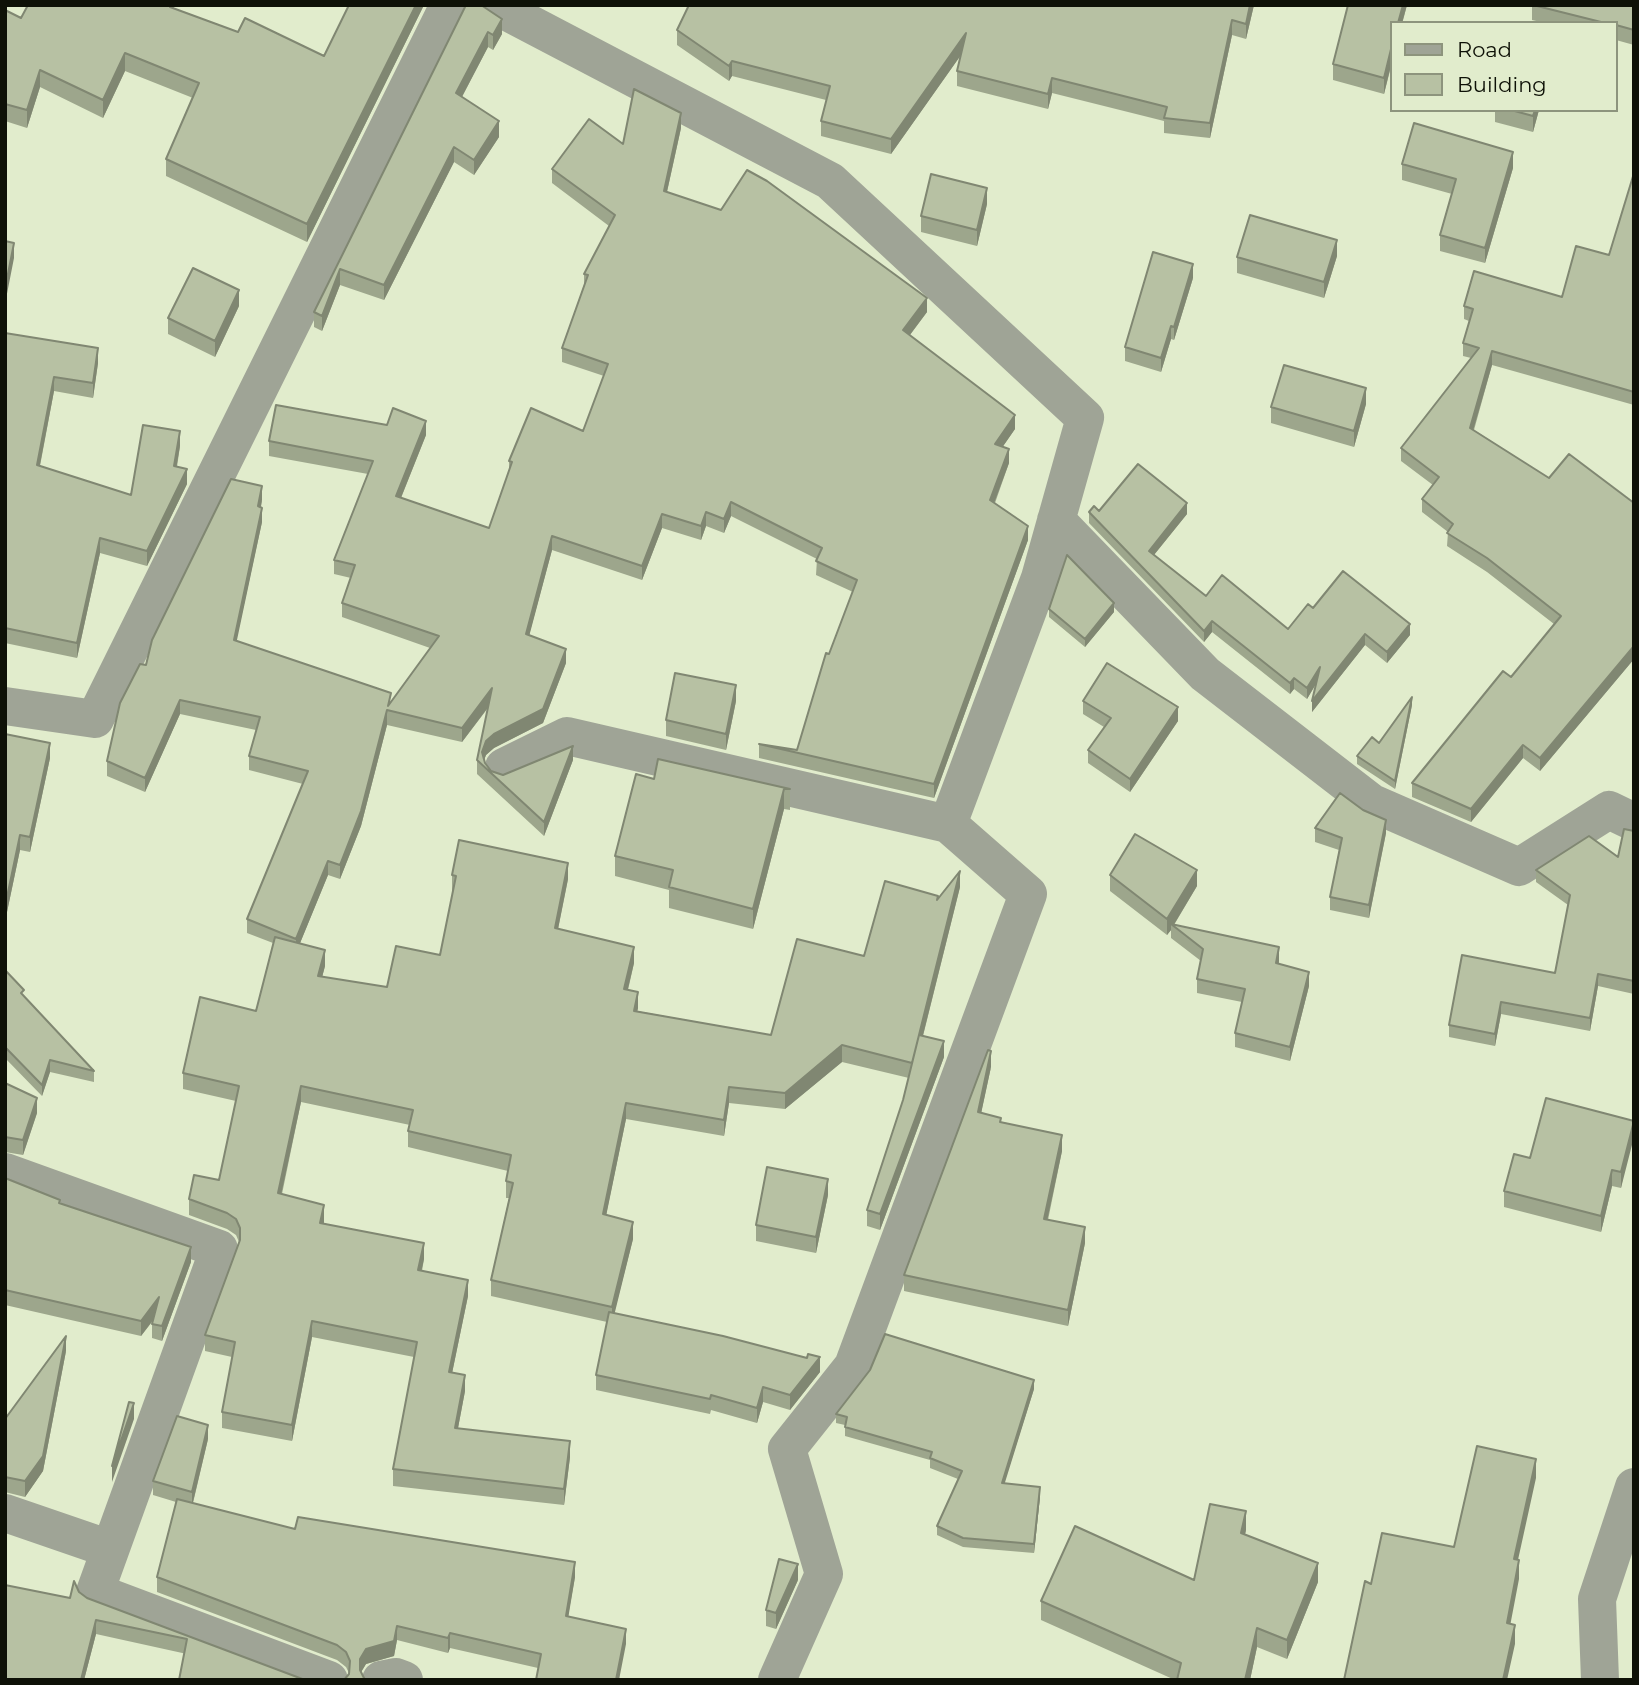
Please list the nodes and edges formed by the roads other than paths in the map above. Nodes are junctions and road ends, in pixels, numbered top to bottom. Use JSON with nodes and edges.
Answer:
{"nodes":[{"id":1,"x":449,"y":5,"type":"edge"},
{"id":2,"x":494,"y":5,"type":"edge"},
{"id":3,"x":1056,"y":520,"type":"junction"},
{"id":4,"x":5,"y":706,"type":"edge"},
{"id":5,"x":504,"y":767,"type":"dead end"},
{"id":6,"x":1634,"y":822,"type":"edge"},
{"id":7,"x":948,"y":824,"type":"junction"},
{"id":8,"x":5,"y":1172,"type":"edge"},
{"id":9,"x":1634,"y":1487,"type":"edge"},
{"id":10,"x":5,"y":1513,"type":"edge"},
{"id":11,"x":110,"y":1549,"type":"junction"},
{"id":12,"x":329,"y":1680,"type":"edge"},
{"id":13,"x":381,"y":1680,"type":"edge"},
{"id":14,"x":404,"y":1680,"type":"edge"},
{"id":15,"x":777,"y":1680,"type":"edge"},
{"id":16,"x":1600,"y":1680,"type":"edge"}],
"edges":[{"from":1,"to":4,"type":"street"},
{"from":2,"to":3,"type":"street"},
{"from":3,"to":6,"type":"street"},
{"from":3,"to":7,"type":"street"},
{"from":5,"to":7,"type":"street"},
{"from":7,"to":15,"type":"street"},
{"from":8,"to":11,"type":"street"},
{"from":9,"to":16,"type":"street"},
{"from":10,"to":11,"type":"street"},
{"from":11,"to":12,"type":"street"},
{"from":13,"to":14,"type":"street"}]}
